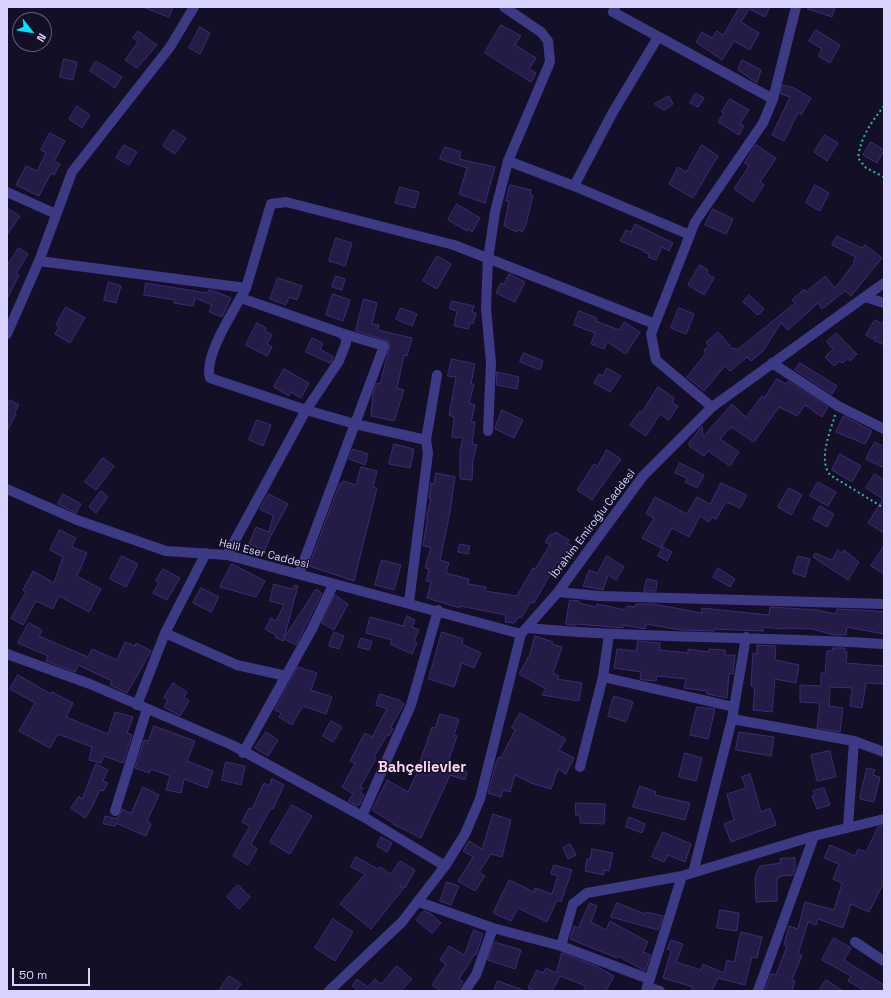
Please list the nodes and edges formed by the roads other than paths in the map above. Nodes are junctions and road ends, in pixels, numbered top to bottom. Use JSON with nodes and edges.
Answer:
{"nodes":[{"id":1,"x":194,"y":7,"type":"edge"},
{"id":2,"x":504,"y":7,"type":"edge"},
{"id":3,"x":615,"y":7,"type":"edge"},
{"id":4,"x":796,"y":7,"type":"edge"},
{"id":5,"x":658,"y":37,"type":"junction"},
{"id":6,"x":773,"y":99,"type":"junction"},
{"id":7,"x":508,"y":162,"type":"junction"},
{"id":8,"x":574,"y":186,"type":"junction"},
{"id":9,"x":7,"y":192,"type":"edge"},
{"id":10,"x":56,"y":214,"type":"junction"},
{"id":11,"x":690,"y":235,"type":"junction"},
{"id":12,"x":488,"y":259,"type":"junction"},
{"id":13,"x":39,"y":261,"type":"junction"},
{"id":14,"x":884,"y":283,"type":"edge"},
{"id":15,"x":246,"y":288,"type":"junction"},
{"id":16,"x":865,"y":297,"type":"junction"},
{"id":17,"x":241,"y":298,"type":"junction"},
{"id":18,"x":884,"y":303,"type":"edge"},
{"id":19,"x":655,"y":324,"type":"junction"},
{"id":20,"x":342,"y":333,"type":"junction"},
{"id":21,"x":7,"y":334,"type":"edge"},
{"id":22,"x":772,"y":363,"type":"junction"},
{"id":23,"x":437,"y":375,"type":"dead end"},
{"id":24,"x":712,"y":407,"type":"junction"},
{"id":25,"x":306,"y":410,"type":"junction"},
{"id":26,"x":354,"y":424,"type":"junction"},
{"id":27,"x":884,"y":429,"type":"edge"},
{"id":28,"x":488,"y":430,"type":"dead end"},
{"id":29,"x":426,"y":440,"type":"junction"},
{"id":30,"x":7,"y":489,"type":"edge"},
{"id":31,"x":206,"y":553,"type":"junction"},
{"id":32,"x":227,"y":555,"type":"junction"},
{"id":33,"x":299,"y":574,"type":"junction"},
{"id":34,"x":333,"y":585,"type":"junction"},
{"id":35,"x":558,"y":592,"type":"junction"},
{"id":36,"x":409,"y":602,"type":"junction"},
{"id":37,"x":884,"y":604,"type":"edge"},
{"id":38,"x":438,"y":610,"type":"junction"},
{"id":39,"x":524,"y":631,"type":"junction"},
{"id":40,"x":165,"y":633,"type":"junction"},
{"id":41,"x":609,"y":634,"type":"junction"},
{"id":42,"x":746,"y":637,"type":"junction"},
{"id":43,"x":884,"y":644,"type":"edge"},
{"id":44,"x":7,"y":654,"type":"edge"},
{"id":45,"x":286,"y":676,"type":"junction"},
{"id":46,"x":604,"y":677,"type":"junction"},
{"id":47,"x":137,"y":705,"type":"junction"},
{"id":48,"x":734,"y":707,"type":"junction"},
{"id":49,"x":147,"y":710,"type":"junction"},
{"id":50,"x":732,"y":719,"type":"junction"},
{"id":51,"x":854,"y":741,"type":"junction"},
{"id":52,"x":884,"y":752,"type":"edge"},
{"id":53,"x":243,"y":753,"type":"junction"},
{"id":54,"x":580,"y":767,"type":"dead end"},
{"id":55,"x":115,"y":811,"type":"dead end"},
{"id":56,"x":362,"y":816,"type":"junction"},
{"id":57,"x":884,"y":819,"type":"edge"},
{"id":58,"x":848,"y":827,"type":"junction"},
{"id":59,"x":814,"y":836,"type":"junction"},
{"id":60,"x":445,"y":866,"type":"junction"},
{"id":61,"x":693,"y":873,"type":"junction"},
{"id":62,"x":682,"y":876,"type":"junction"},
{"id":63,"x":419,"y":902,"type":"junction"},
{"id":64,"x":493,"y":928,"type":"junction"},
{"id":65,"x":855,"y":942,"type":"dead end"},
{"id":66,"x":561,"y":946,"type":"junction"},
{"id":67,"x":884,"y":961,"type":"edge"},
{"id":68,"x":647,"y":986,"type":"edge"},
{"id":69,"x":329,"y":991,"type":"edge"},
{"id":70,"x":465,"y":991,"type":"edge"},
{"id":71,"x":660,"y":991,"type":"edge"},
{"id":72,"x":758,"y":991,"type":"edge"}],
"edges":[{"from":1,"to":10,"type":"street"},
{"from":2,"to":7,"type":"street"},
{"from":3,"to":5,"type":"street"},
{"from":4,"to":6,"type":"street"},
{"from":5,"to":6,"type":"street"},
{"from":5,"to":8,"type":"street"},
{"from":6,"to":11,"type":"street"},
{"from":7,"to":8,"type":"street"},
{"from":7,"to":12,"type":"street"},
{"from":8,"to":11,"type":"street"},
{"from":9,"to":10,"type":"street"},
{"from":10,"to":13,"type":"street"},
{"from":11,"to":19,"type":"street"},
{"from":12,"to":15,"type":"street"},
{"from":12,"to":19,"type":"street"},
{"from":12,"to":28,"type":"street"},
{"from":13,"to":15,"type":"street"},
{"from":13,"to":21,"type":"street"},
{"from":14,"to":16,"type":"street","name":"İbrahim Emiroğlu Caddesi"},
{"from":15,"to":17,"type":"street"},
{"from":16,"to":18,"type":"street"},
{"from":16,"to":22,"type":"street","name":"İbrahim Emiroğlu Caddesi"},
{"from":17,"to":20,"type":"street"},
{"from":17,"to":25,"type":"street"},
{"from":19,"to":24,"type":"street"},
{"from":20,"to":25,"type":"street"},
{"from":20,"to":26,"type":"street"},
{"from":22,"to":24,"type":"street","name":"İbrahim Emiroğlu Caddesi"},
{"from":22,"to":27,"type":"street"},
{"from":23,"to":29,"type":"street"},
{"from":24,"to":35,"type":"street","name":"İbrahim Emiroğlu Caddesi"},
{"from":25,"to":26,"type":"street"},
{"from":25,"to":32,"type":"street"},
{"from":26,"to":29,"type":"street"},
{"from":26,"to":33,"type":"street"},
{"from":29,"to":36,"type":"street"},
{"from":30,"to":31,"type":"street","name":"Halil Eser Caddesi"},
{"from":31,"to":32,"type":"street","name":"Halil Eser Caddesi"},
{"from":31,"to":40,"type":"street"},
{"from":32,"to":33,"type":"street","name":"Halil Eser Caddesi"},
{"from":33,"to":34,"type":"street","name":"Halil Eser Caddesi"},
{"from":34,"to":36,"type":"street","name":"Halil Eser Caddesi"},
{"from":34,"to":45,"type":"street"},
{"from":35,"to":37,"type":"street"},
{"from":35,"to":39,"type":"street","name":"İbrahim Emiroğlu Caddesi"},
{"from":36,"to":38,"type":"street","name":"Halil Eser Caddesi"},
{"from":38,"to":39,"type":"street","name":"Halil Eser Caddesi"},
{"from":38,"to":56,"type":"street"},
{"from":39,"to":41,"type":"street","name":"Halil Eser Caddesi"},
{"from":39,"to":60,"type":"street","name":"İbrahim Emiroğlu Caddesi"},
{"from":40,"to":45,"type":"street"},
{"from":40,"to":47,"type":"street"},
{"from":41,"to":42,"type":"street","name":"Halil Eser Caddesi"},
{"from":41,"to":46,"type":"street"},
{"from":42,"to":43,"type":"street","name":"Halil Eser Caddesi"},
{"from":42,"to":48,"type":"street"},
{"from":44,"to":47,"type":"street"},
{"from":45,"to":53,"type":"street"},
{"from":46,"to":48,"type":"street"},
{"from":46,"to":54,"type":"street"},
{"from":47,"to":49,"type":"street"},
{"from":48,"to":50,"type":"street"},
{"from":49,"to":53,"type":"street"},
{"from":49,"to":55,"type":"street"},
{"from":50,"to":51,"type":"street"},
{"from":50,"to":61,"type":"street"},
{"from":51,"to":52,"type":"street"},
{"from":51,"to":58,"type":"street"},
{"from":53,"to":56,"type":"street"},
{"from":56,"to":60,"type":"street"},
{"from":57,"to":58,"type":"street"},
{"from":58,"to":59,"type":"street"},
{"from":59,"to":61,"type":"street"},
{"from":59,"to":72,"type":"street"},
{"from":60,"to":63,"type":"street","name":"İbrahim Emiroğlu Caddesi"},
{"from":61,"to":62,"type":"street"},
{"from":62,"to":66,"type":"street"},
{"from":62,"to":68,"type":"street"},
{"from":63,"to":64,"type":"street"},
{"from":63,"to":69,"type":"street","name":"İbrahim Emiroğlu Caddesi"},
{"from":64,"to":66,"type":"street"},
{"from":64,"to":70,"type":"street"},
{"from":65,"to":67,"type":"street"},
{"from":66,"to":68,"type":"street"},
{"from":68,"to":71,"type":"street"}]}
